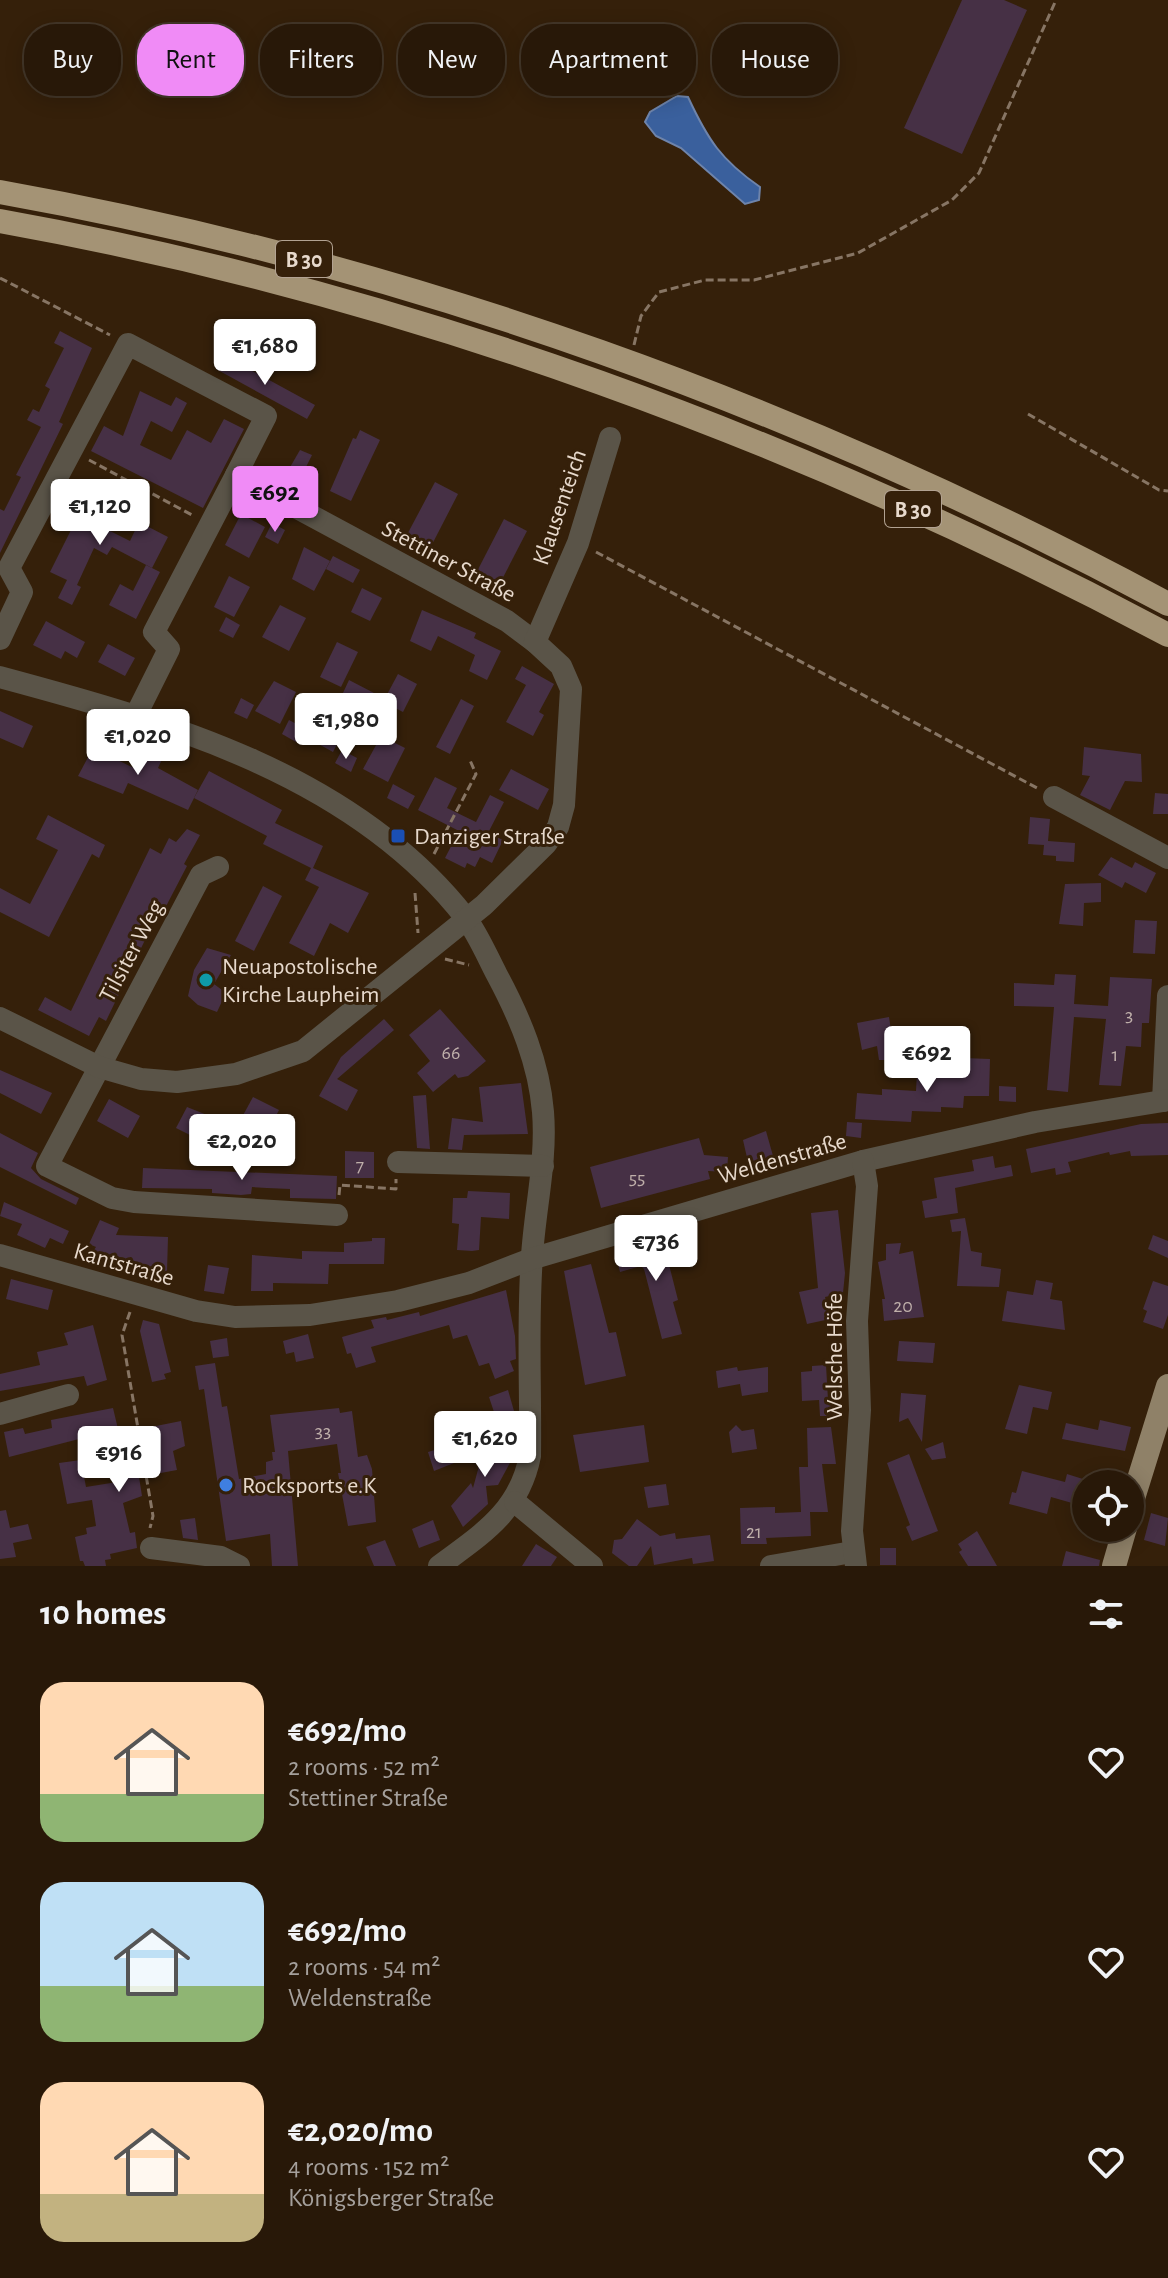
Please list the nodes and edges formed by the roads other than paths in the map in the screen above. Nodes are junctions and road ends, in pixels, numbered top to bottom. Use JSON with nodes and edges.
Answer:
{"nodes":[{"id":1,"x":0,"y":192,"type":"edge"},
{"id":2,"x":0,"y":221,"type":"edge"},
{"id":3,"x":610,"y":438,"type":"dead end"},
{"id":4,"x":236,"y":475,"type":"junction"},
{"id":5,"x":1168,"y":604,"type":"edge"},
{"id":6,"x":1168,"y":635,"type":"edge"},
{"id":7,"x":0,"y":639,"type":"edge"},
{"id":8,"x":535,"y":642,"type":"junction"},
{"id":9,"x":0,"y":677,"type":"edge"},
{"id":10,"x":136,"y":715,"type":"junction"},
{"id":11,"x":1054,"y":797,"type":"road end"},
{"id":12,"x":1168,"y":858,"type":"edge"},
{"id":13,"x":218,"y":867,"type":"dead end"},
{"id":14,"x":466,"y":919,"type":"junction"},
{"id":15,"x":1168,"y":996,"type":"edge"},
{"id":16,"x":0,"y":1018,"type":"edge"},
{"id":17,"x":99,"y":1067,"type":"junction"},
{"id":18,"x":1166,"y":1099,"type":"edge"},
{"id":19,"x":863,"y":1161,"type":"junction"},
{"id":20,"x":398,"y":1162,"type":"road end"},
{"id":21,"x":543,"y":1166,"type":"junction"},
{"id":22,"x":337,"y":1215,"type":"road end"},
{"id":23,"x":0,"y":1255,"type":"edge"},
{"id":24,"x":531,"y":1259,"type":"junction"},
{"id":25,"x":235,"y":1317,"type":"joint"},
{"id":26,"x":1168,"y":1386,"type":"edge"},
{"id":27,"x":68,"y":1395,"type":"dead end"},
{"id":28,"x":0,"y":1414,"type":"edge"},
{"id":29,"x":1142,"y":1470,"type":"edge"},
{"id":30,"x":515,"y":1502,"type":"junction"},
{"id":31,"x":1121,"y":1542,"type":"edge"},
{"id":32,"x":151,"y":1548,"type":"road end"},
{"id":33,"x":854,"y":1559,"type":"edge"},
{"id":34,"x":239,"y":1566,"type":"edge"},
{"id":35,"x":439,"y":1566,"type":"edge"},
{"id":36,"x":592,"y":1566,"type":"edge"},
{"id":37,"x":771,"y":1566,"type":"edge"},
{"id":38,"x":1114,"y":1566,"type":"edge"}],
"edges":[{"from":1,"to":5,"type":"highway","number":"B 30"},
{"from":2,"to":6,"type":"highway","number":"B 30"},
{"from":3,"to":8,"type":"street","name":"Klausenteich"},
{"from":4,"to":7,"type":"street"},
{"from":4,"to":8,"type":"street","name":"Stettiner Straße"},
{"from":4,"to":10,"type":"street"},
{"from":8,"to":14,"type":"street"},
{"from":9,"to":10,"type":"street"},
{"from":10,"to":14,"type":"street"},
{"from":11,"to":12,"type":"street"},
{"from":13,"to":17,"type":"street","name":"Tilsiter Weg"},
{"from":14,"to":17,"type":"street"},
{"from":14,"to":21,"type":"street"},
{"from":15,"to":18,"type":"street"},
{"from":16,"to":17,"type":"street"},
{"from":17,"to":22,"type":"street","name":"Tilsiter Weg"},
{"from":18,"to":19,"type":"street","name":"Weldenstraße"},
{"from":19,"to":24,"type":"street","name":"Weldenstraße"},
{"from":19,"to":33,"type":"street","name":"Welsche Höfe"},
{"from":20,"to":21,"type":"street"},
{"from":21,"to":24,"type":"street"},
{"from":23,"to":25,"type":"street","name":"Kantstraße"},
{"from":24,"to":25,"type":"street","name":"Weldenstraße"},
{"from":24,"to":30,"type":"street"},
{"from":26,"to":29,"type":"main road"},
{"from":27,"to":28,"type":"street"},
{"from":30,"to":35,"type":"street"},
{"from":30,"to":36,"type":"street"},
{"from":31,"to":38,"type":"main road"},
{"from":32,"to":34,"type":"street"},
{"from":33,"to":37,"type":"street","name":"Welsche Höfe"}]}
